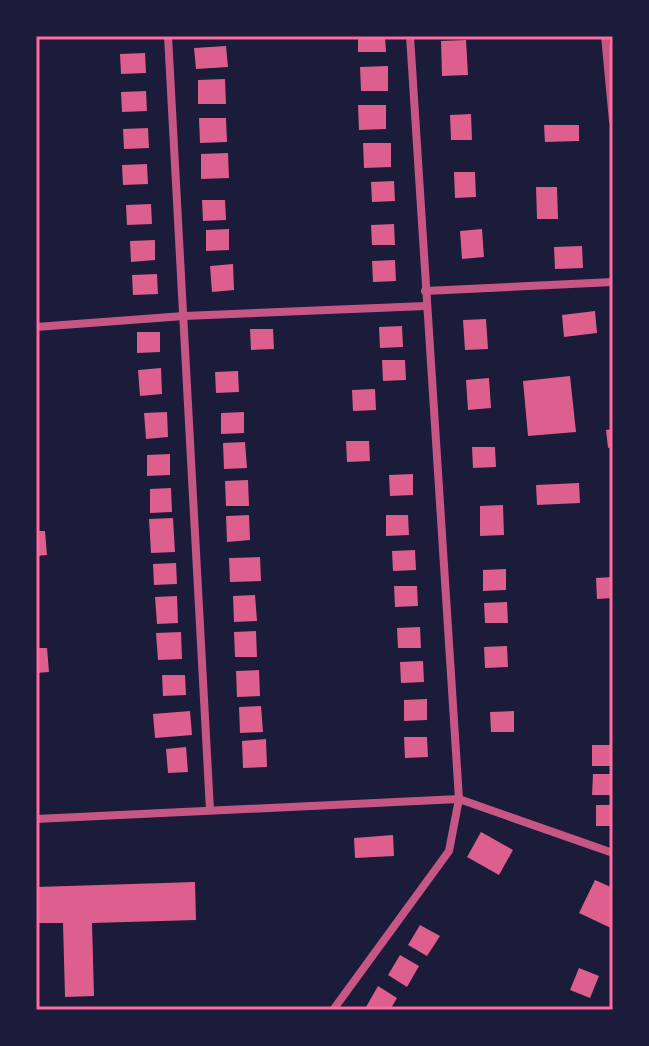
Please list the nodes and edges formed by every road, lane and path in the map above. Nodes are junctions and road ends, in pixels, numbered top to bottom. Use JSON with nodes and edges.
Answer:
{"nodes":[{"id":1,"x":168,"y":36,"type":"edge"},
{"id":2,"x":410,"y":36,"type":"edge"},
{"id":3,"x":605,"y":36,"type":"edge"},
{"id":4,"x":613,"y":121,"type":"edge"},
{"id":5,"x":613,"y":282,"type":"edge"},
{"id":6,"x":425,"y":291,"type":"junction"},
{"id":7,"x":426,"y":306,"type":"junction"},
{"id":8,"x":184,"y":316,"type":"junction"},
{"id":9,"x":36,"y":327,"type":"edge"},
{"id":10,"x":459,"y":799,"type":"junction"},
{"id":11,"x":210,"y":810,"type":"junction"},
{"id":12,"x":36,"y":819,"type":"edge"},
{"id":13,"x":613,"y":853,"type":"edge"},
{"id":14,"x":333,"y":1010,"type":"edge"}],
"edges":[{"from":1,"to":8,"type":"street"},
{"from":2,"to":6,"type":"street"},
{"from":3,"to":4,"type":"street"},
{"from":5,"to":6,"type":"street"},
{"from":6,"to":7,"type":"street"},
{"from":7,"to":8,"type":"street"},
{"from":7,"to":10,"type":"street"},
{"from":8,"to":9,"type":"street"},
{"from":8,"to":11,"type":"street"},
{"from":10,"to":11,"type":"street"},
{"from":10,"to":13,"type":"street"},
{"from":10,"to":14,"type":"street"},
{"from":11,"to":12,"type":"street"}]}
